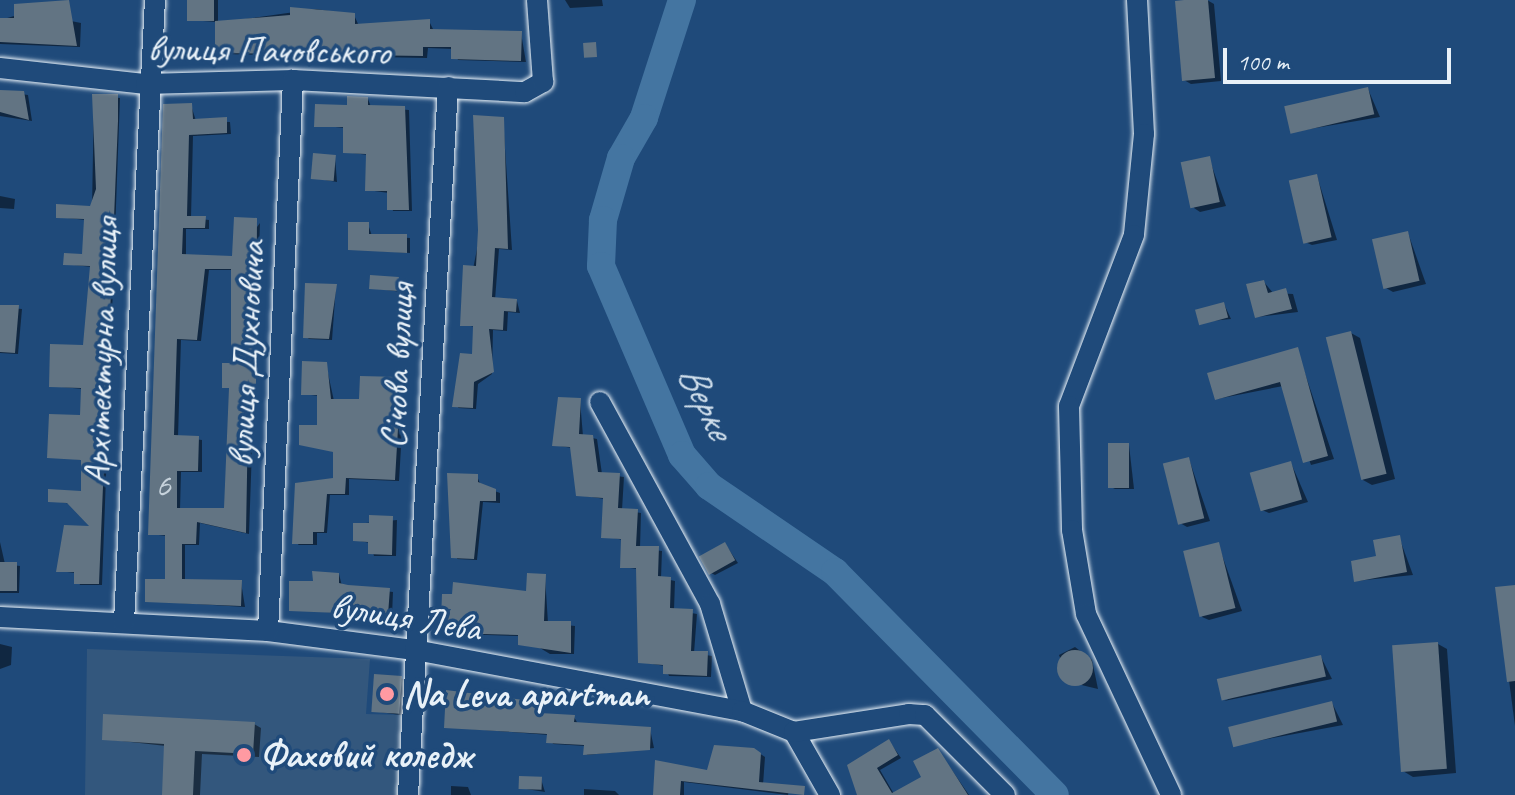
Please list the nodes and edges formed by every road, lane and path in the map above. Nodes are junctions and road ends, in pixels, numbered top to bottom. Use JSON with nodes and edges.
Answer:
{"nodes":[{"id":1,"x":155,"y":0,"type":"edge"},
{"id":2,"x":537,"y":0,"type":"edge"},
{"id":3,"x":1137,"y":0,"type":"edge"},
{"id":4,"x":0,"y":68,"type":"edge"},
{"id":5,"x":293,"y":80,"type":"junction"},
{"id":6,"x":146,"y":84,"type":"junction"},
{"id":7,"x":448,"y":87,"type":"junction"},
{"id":8,"x":600,"y":402,"type":"dead end"},
{"id":9,"x":0,"y":617,"type":"edge"},
{"id":10,"x":124,"y":622,"type":"junction"},
{"id":11,"x":268,"y":631,"type":"junction"},
{"id":12,"x":415,"y":650,"type":"junction"},
{"id":13,"x":742,"y":711,"type":"junction"},
{"id":14,"x":794,"y":732,"type":"junction"},
{"id":15,"x":408,"y":795,"type":"edge"},
{"id":16,"x":830,"y":795,"type":"edge"},
{"id":17,"x":1005,"y":795,"type":"edge"},
{"id":18,"x":1171,"y":795,"type":"edge"}],
"edges":[{"from":1,"to":6,"type":"street","name":"Архітектурна вулиця"},
{"from":2,"to":7,"type":"street","name":"вулиця Пачовського"},
{"from":3,"to":18,"type":"street"},
{"from":4,"to":6,"type":"street","name":"вулиця Пачовського"},
{"from":5,"to":6,"type":"street","name":"вулиця Пачовського"},
{"from":5,"to":7,"type":"street","name":"вулиця Пачовського"},
{"from":5,"to":11,"type":"street","name":"вулиця Духновича"},
{"from":6,"to":10,"type":"street","name":"Архітектурна вулиця"},
{"from":7,"to":12,"type":"street","name":"Січова вулиця"},
{"from":8,"to":13,"type":"street"},
{"from":9,"to":10,"type":"street","name":"вулиця Лева"},
{"from":10,"to":11,"type":"street","name":"вулиця Лева"},
{"from":11,"to":12,"type":"street","name":"вулиця Лева"},
{"from":12,"to":13,"type":"street","name":"вулиця Лева"},
{"from":12,"to":15,"type":"street","name":"Січова вулиця"},
{"from":13,"to":14,"type":"street","name":"вулиця Лева"},
{"from":14,"to":16,"type":"street"},
{"from":14,"to":17,"type":"street","name":"вулиця Лева"}]}
